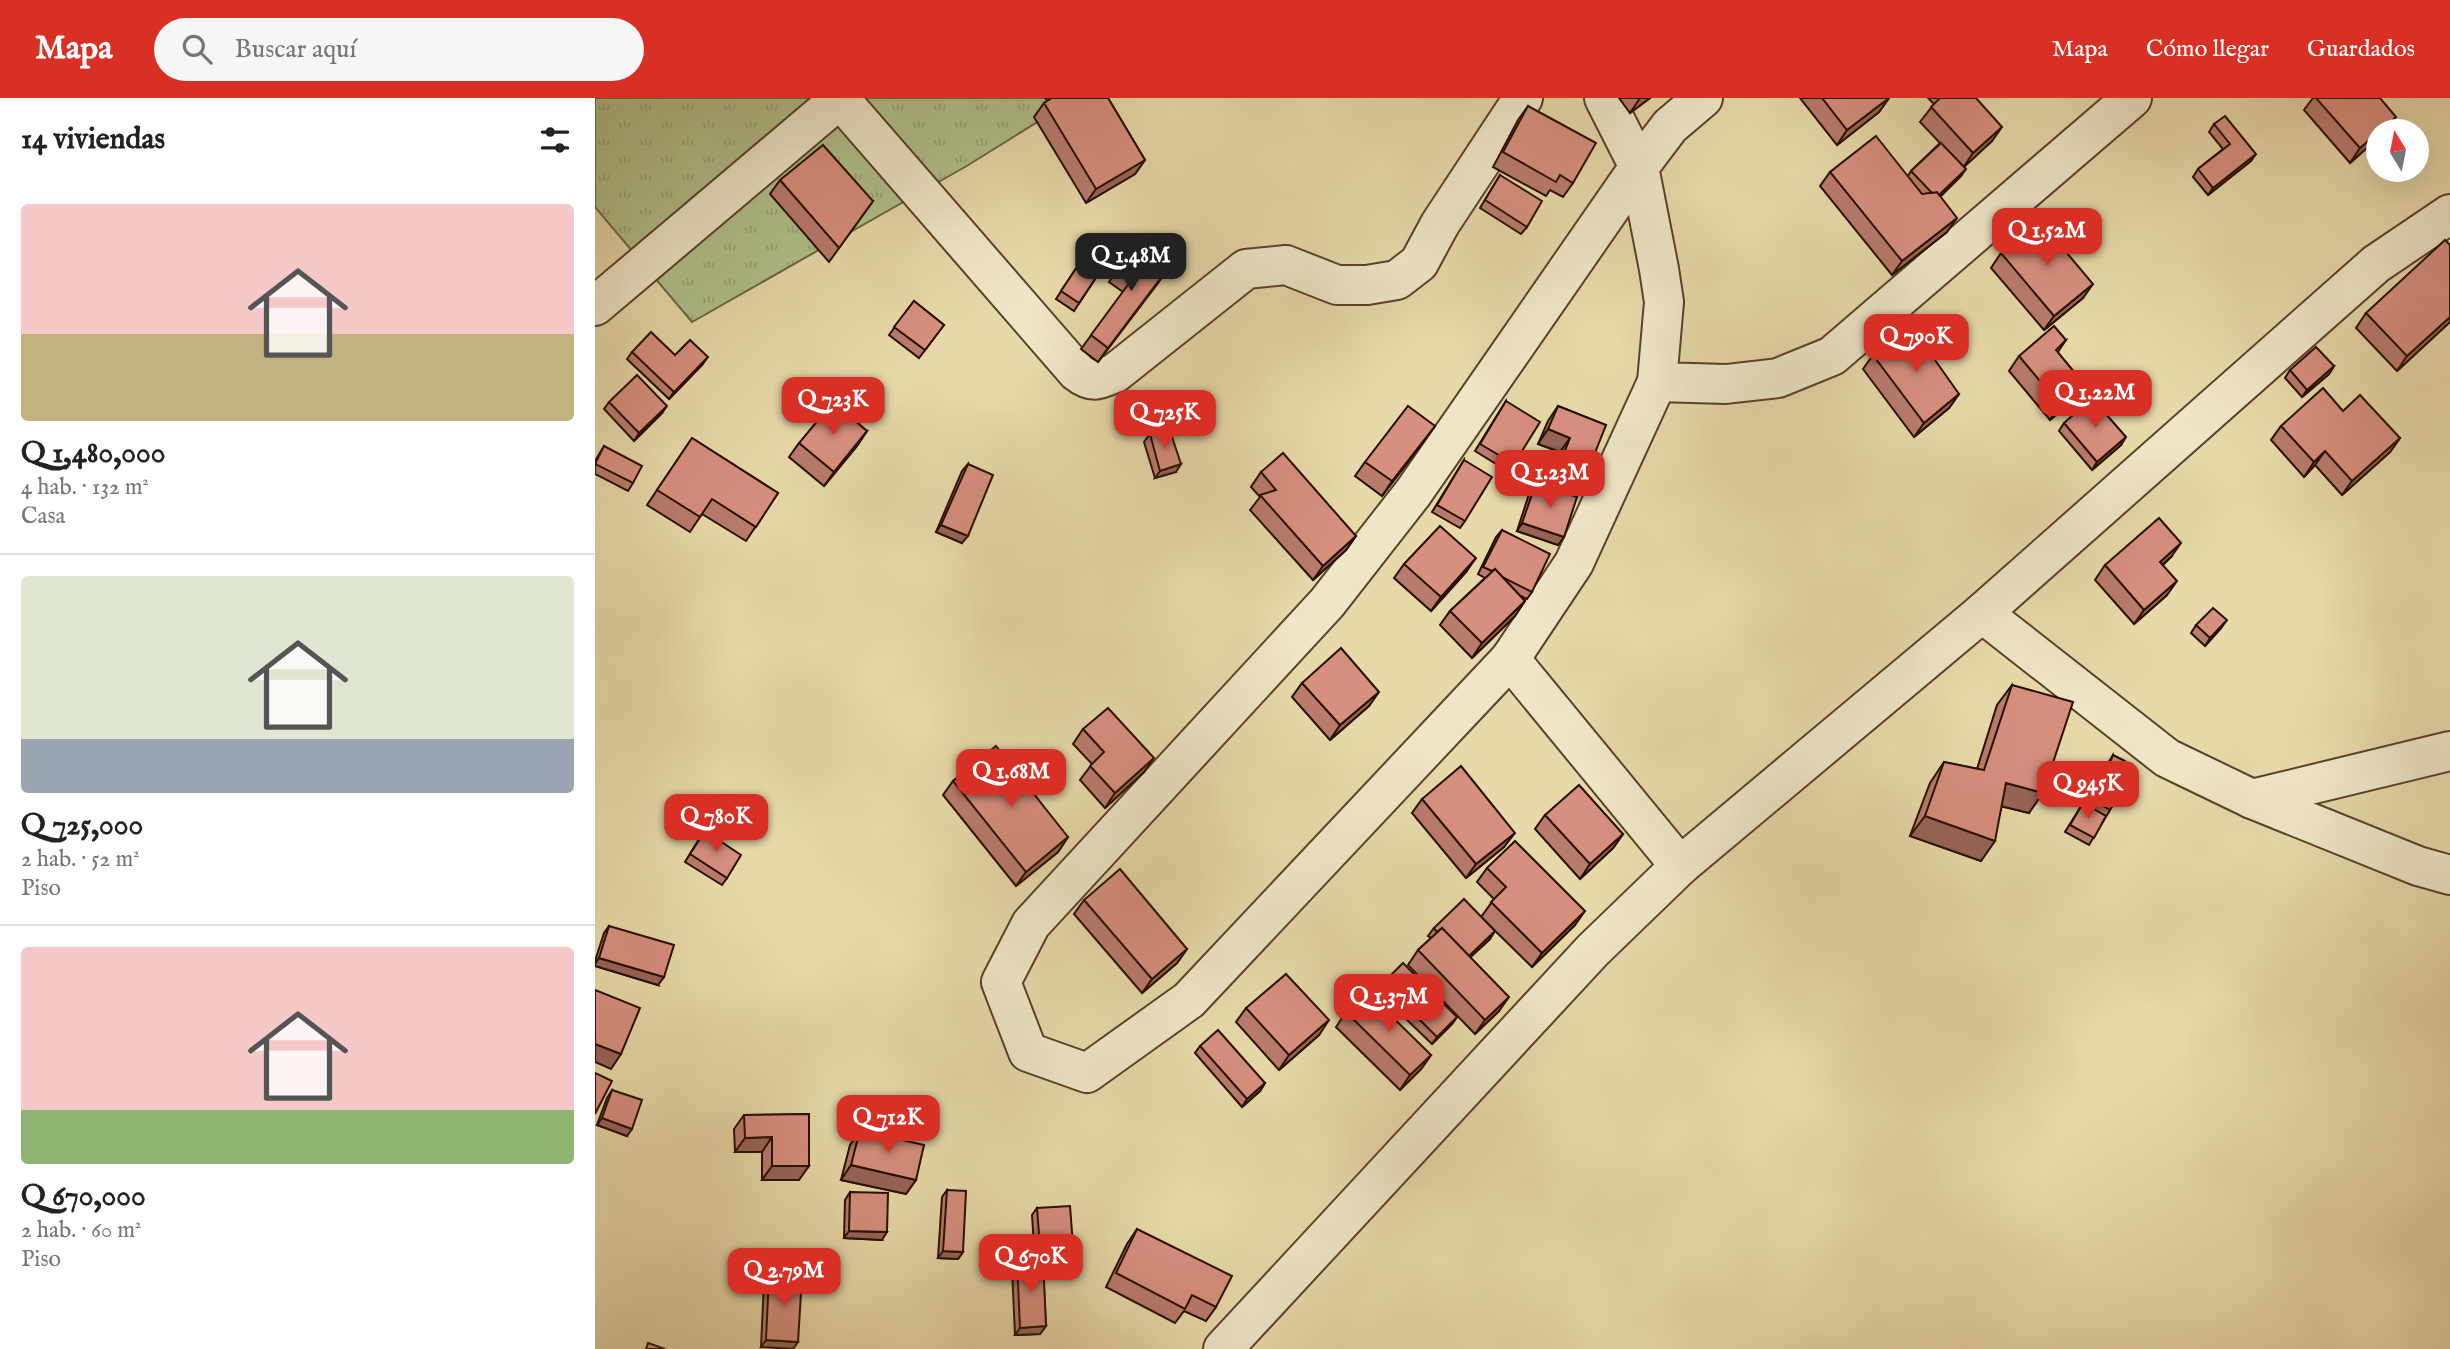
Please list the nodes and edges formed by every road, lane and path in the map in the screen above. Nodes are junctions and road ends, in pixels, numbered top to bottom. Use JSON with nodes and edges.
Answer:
{"nodes":[{"id":1,"x":841,"y":98,"type":"edge"},
{"id":2,"x":1523,"y":98,"type":"edge"},
{"id":3,"x":1604,"y":98,"type":"edge"},
{"id":4,"x":1703,"y":98,"type":"edge"},
{"id":5,"x":2132,"y":98,"type":"edge"},
{"id":6,"x":1639,"y":167,"type":"junction"},
{"id":7,"x":2450,"y":214,"type":"edge"},
{"id":8,"x":595,"y":306,"type":"edge"},
{"id":9,"x":1657,"y":382,"type":"junction"},
{"id":10,"x":1982,"y":612,"type":"junction"},
{"id":11,"x":1510,"y":659,"type":"junction"},
{"id":12,"x":2450,"y":751,"type":"edge"},
{"id":13,"x":2252,"y":799,"type":"junction"},
{"id":14,"x":1680,"y":866,"type":"junction"},
{"id":15,"x":2450,"y":875,"type":"edge"},
{"id":16,"x":1223,"y":1349,"type":"edge"}],
"edges":[{"from":1,"to":2,"type":"street"},
{"from":1,"to":8,"type":"street"},
{"from":3,"to":6,"type":"street"},
{"from":4,"to":6,"type":"street"},
{"from":5,"to":9,"type":"street"},
{"from":6,"to":9,"type":"street"},
{"from":6,"to":11,"type":"street"},
{"from":7,"to":10,"type":"street"},
{"from":9,"to":11,"type":"street"},
{"from":10,"to":13,"type":"street"},
{"from":10,"to":14,"type":"street"},
{"from":11,"to":14,"type":"street"},
{"from":12,"to":13,"type":"street"},
{"from":13,"to":15,"type":"street"},
{"from":14,"to":16,"type":"street"}]}
